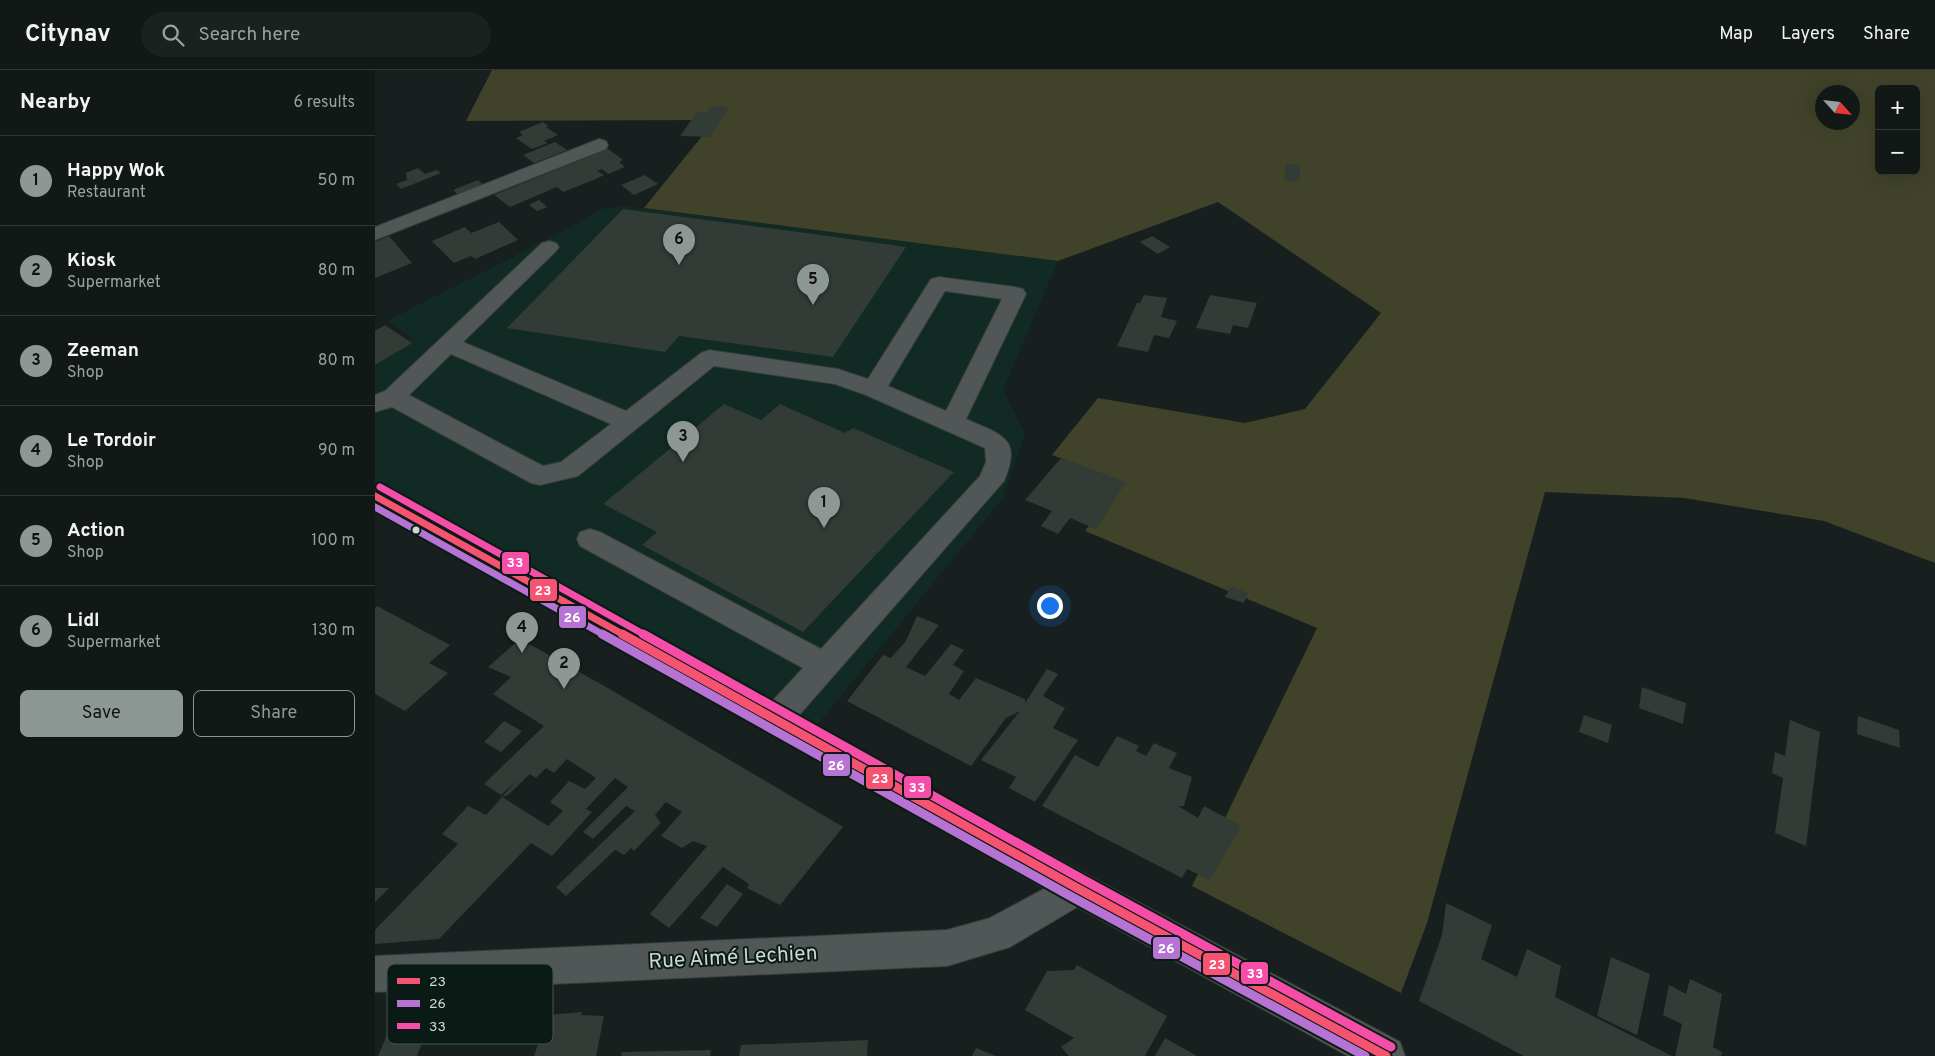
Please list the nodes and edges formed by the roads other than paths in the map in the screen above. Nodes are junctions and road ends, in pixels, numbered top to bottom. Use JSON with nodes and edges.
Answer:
{"nodes":[{"id":1,"x":599,"y":145,"type":"dead end"},
{"id":2,"x":375,"y":234,"type":"edge"},
{"id":3,"x":549,"y":247,"type":"dead end"},
{"id":4,"x":449,"y":345,"type":"junction"},
{"id":5,"x":874,"y":389,"type":"junction"},
{"id":6,"x":384,"y":401,"type":"edge"},
{"id":7,"x":629,"y":422,"type":"junction"},
{"id":8,"x":952,"y":423,"type":"junction"},
{"id":9,"x":375,"y":496,"type":"edge"},
{"id":10,"x":590,"y":539,"type":"dead end"},
{"id":11,"x":824,"y":664,"type":"junction"},
{"id":12,"x":776,"y":719,"type":"junction"},
{"id":13,"x":1077,"y":888,"type":"junction"},
{"id":14,"x":553,"y":966,"type":"edge"},
{"id":15,"x":1386,"y":1056,"type":"edge"}],
"edges":[{"from":1,"to":2,"type":"street"},
{"from":3,"to":4,"type":"street"},
{"from":4,"to":6,"type":"street"},
{"from":4,"to":7,"type":"street"},
{"from":5,"to":7,"type":"street"},
{"from":5,"to":8,"type":"street"},
{"from":5,"to":8,"type":"street"},
{"from":6,"to":7,"type":"street"},
{"from":8,"to":11,"type":"street"},
{"from":9,"to":12,"type":"main road"},
{"from":10,"to":11,"type":"street"},
{"from":11,"to":12,"type":"street"},
{"from":12,"to":13,"type":"main road"},
{"from":13,"to":14,"type":"street","name":"Rue Aimé Lechien"},
{"from":13,"to":15,"type":"main road"}]}
